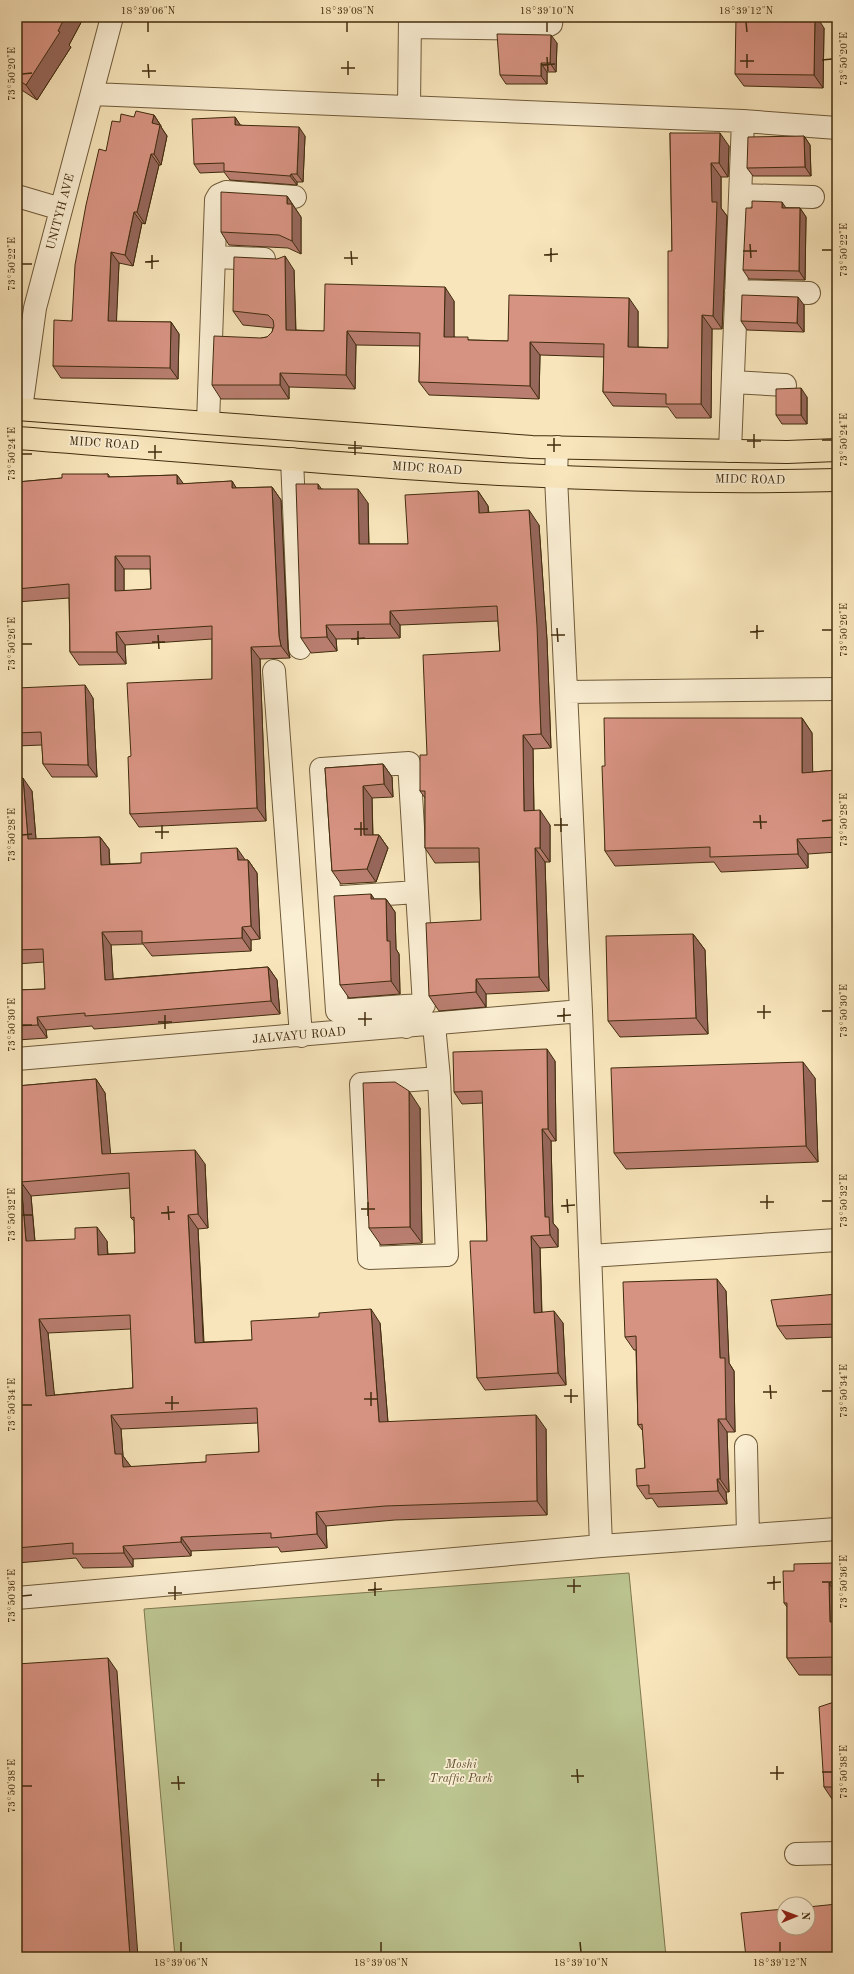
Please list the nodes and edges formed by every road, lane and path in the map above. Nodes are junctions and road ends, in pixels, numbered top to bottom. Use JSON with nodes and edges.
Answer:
{"nodes":[{"id":1,"x":112,"y":17,"type":"edge"},
{"id":2,"x":552,"y":17,"type":"edge"},
{"id":3,"x":410,"y":22,"type":"edge"},
{"id":4,"x":92,"y":94,"type":"junction"},
{"id":5,"x":409,"y":107,"type":"junction"},
{"id":6,"x":743,"y":121,"type":"junction"},
{"id":7,"x":837,"y":128,"type":"edge"},
{"id":8,"x":740,"y":195,"type":"junction"},
{"id":9,"x":17,"y":196,"type":"edge"},
{"id":10,"x":295,"y":197,"type":"dead end"},
{"id":11,"x":813,"y":197,"type":"dead end"},
{"id":12,"x":61,"y":209,"type":"junction"},
{"id":13,"x":214,"y":257,"type":"junction"},
{"id":14,"x":287,"y":260,"type":"edge"},
{"id":15,"x":736,"y":291,"type":"junction"},
{"id":16,"x":809,"y":293,"type":"dead end"},
{"id":17,"x":211,"y":336,"type":"junction"},
{"id":18,"x":233,"y":337,"type":"edge"},
{"id":19,"x":732,"y":382,"type":"junction"},
{"id":20,"x":785,"y":385,"type":"dead end"},
{"id":21,"x":19,"y":409,"type":"edge"},
{"id":22,"x":208,"y":423,"type":"junction"},
{"id":23,"x":17,"y":438,"type":"edge"},
{"id":24,"x":557,"y":448,"type":"junction"},
{"id":25,"x":837,"y":450,"type":"edge"},
{"id":26,"x":730,"y":451,"type":"junction"},
{"id":27,"x":292,"y":459,"type":"junction"},
{"id":28,"x":837,"y":476,"type":"edge"},
{"id":29,"x":556,"y":477,"type":"junction"},
{"id":30,"x":837,"y":480,"type":"edge"},
{"id":31,"x":300,"y":648,"type":"edge"},
{"id":32,"x":274,"y":671,"type":"dead end"},
{"id":33,"x":837,"y":689,"type":"edge"},
{"id":34,"x":566,"y":692,"type":"junction"},
{"id":35,"x":417,"y":892,"type":"junction"},
{"id":36,"x":330,"y":897,"type":"junction"},
{"id":37,"x":581,"y":1012,"type":"junction"},
{"id":38,"x":406,"y":1017,"type":"junction"},
{"id":39,"x":434,"y":1025,"type":"junction"},
{"id":40,"x":301,"y":1036,"type":"junction"},
{"id":41,"x":17,"y":1059,"type":"edge"},
{"id":42,"x":439,"y":1078,"type":"junction"},
{"id":43,"x":837,"y":1240,"type":"edge"},
{"id":44,"x":590,"y":1256,"type":"junction"},
{"id":45,"x":746,"y":1446,"type":"dead end"},
{"id":46,"x":837,"y":1529,"type":"edge"},
{"id":47,"x":748,"y":1535,"type":"junction"},
{"id":48,"x":600,"y":1546,"type":"junction"},
{"id":49,"x":17,"y":1598,"type":"edge"},
{"id":50,"x":837,"y":1853,"type":"edge"},
{"id":51,"x":796,"y":1854,"type":"dead end"}],
"edges":[{"from":1,"to":4,"type":"street","name":"UNITYH AVE"},
{"from":2,"to":3,"type":"street"},
{"from":3,"to":5,"type":"street"},
{"from":4,"to":5,"type":"street"},
{"from":4,"to":12,"type":"street","name":"UNITYH AVE"},
{"from":5,"to":6,"type":"street"},
{"from":6,"to":7,"type":"street"},
{"from":6,"to":8,"type":"street"},
{"from":8,"to":11,"type":"street"},
{"from":8,"to":15,"type":"street"},
{"from":9,"to":12,"type":"street"},
{"from":10,"to":13,"type":"street"},
{"from":12,"to":21,"type":"street","name":"UNITYH AVE"},
{"from":13,"to":14,"type":"street"},
{"from":13,"to":17,"type":"street"},
{"from":15,"to":16,"type":"street"},
{"from":15,"to":19,"type":"street"},
{"from":17,"to":18,"type":"street"},
{"from":17,"to":22,"type":"street"},
{"from":19,"to":20,"type":"street"},
{"from":19,"to":26,"type":"street"},
{"from":21,"to":22,"type":"main road"},
{"from":22,"to":24,"type":"main road"},
{"from":23,"to":27,"type":"main road","name":"MIDC ROAD"},
{"from":24,"to":26,"type":"main road"},
{"from":24,"to":29,"type":"street"},
{"from":25,"to":26,"type":"main road"},
{"from":27,"to":29,"type":"main road","name":"MIDC ROAD"},
{"from":27,"to":31,"type":"street"},
{"from":28,"to":30,"type":"street"},
{"from":29,"to":30,"type":"main road","name":"MIDC ROAD"},
{"from":29,"to":34,"type":"street"},
{"from":32,"to":40,"type":"street"},
{"from":33,"to":34,"type":"street"},
{"from":34,"to":37,"type":"street"},
{"from":35,"to":36,"type":"street"},
{"from":35,"to":36,"type":"street"},
{"from":35,"to":38,"type":"street"},
{"from":36,"to":38,"type":"street"},
{"from":37,"to":39,"type":"street","name":"JALVAYU ROAD"},
{"from":37,"to":44,"type":"street"},
{"from":38,"to":39,"type":"street","name":"JALVAYU ROAD"},
{"from":38,"to":40,"type":"street","name":"JALVAYU ROAD"},
{"from":39,"to":42,"type":"street"},
{"from":40,"to":41,"type":"street","name":"JALVAYU ROAD"},
{"from":42,"to":42,"type":"street"},
{"from":43,"to":44,"type":"street"},
{"from":44,"to":48,"type":"street"},
{"from":45,"to":47,"type":"street"},
{"from":46,"to":47,"type":"street"},
{"from":47,"to":48,"type":"street"},
{"from":48,"to":49,"type":"street"},
{"from":50,"to":51,"type":"street"}]}
